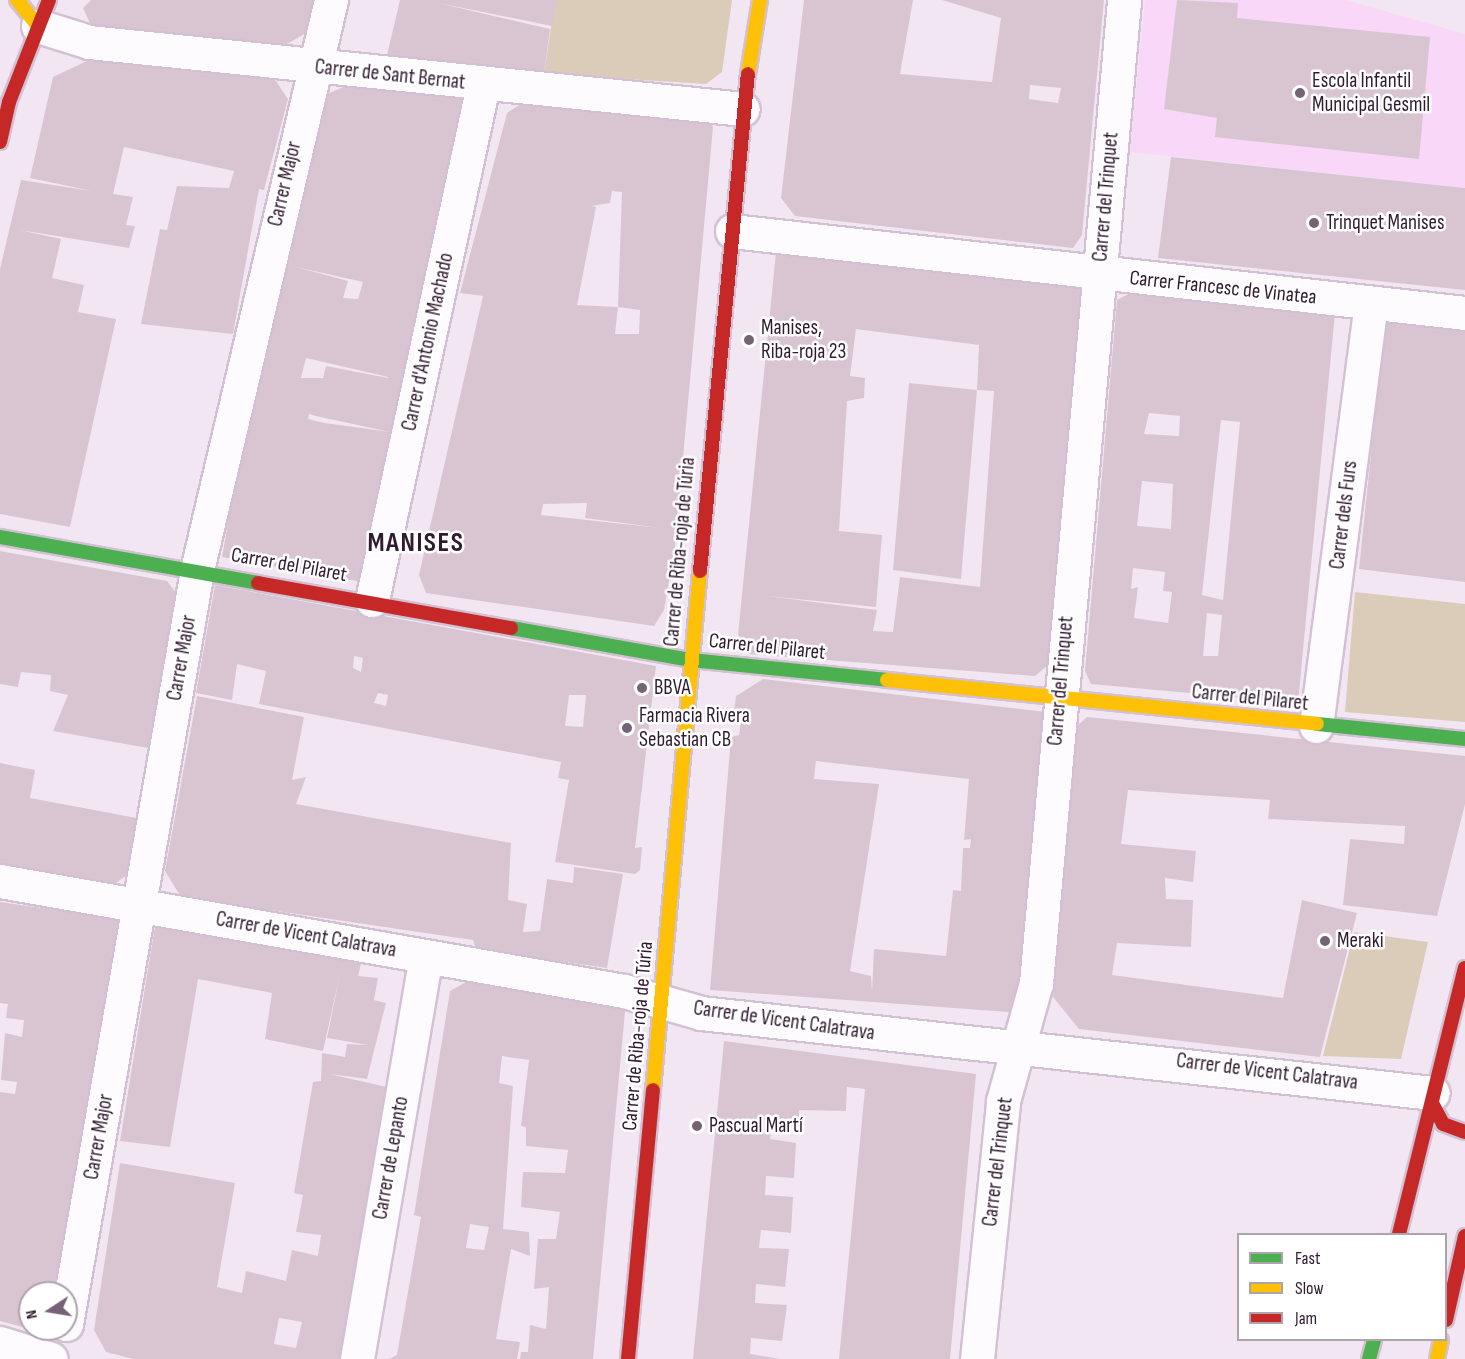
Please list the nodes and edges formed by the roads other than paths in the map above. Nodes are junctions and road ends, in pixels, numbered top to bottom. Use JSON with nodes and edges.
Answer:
{"nodes":[{"id":1,"x":17,"y":0,"type":"edge"},
{"id":2,"x":331,"y":0,"type":"edge"},
{"id":3,"x":760,"y":0,"type":"edge"},
{"id":4,"x":1124,"y":0,"type":"edge"},
{"id":5,"x":44,"y":13,"type":"edge"},
{"id":6,"x":311,"y":67,"type":"junction"},
{"id":7,"x":483,"y":85,"type":"junction"},
{"id":8,"x":743,"y":109,"type":"junction"},
{"id":9,"x":0,"y":142,"type":"edge"},
{"id":10,"x":732,"y":231,"type":"junction"},
{"id":11,"x":1098,"y":274,"type":"junction"},
{"id":12,"x":1371,"y":304,"type":"junction"},
{"id":13,"x":1465,"y":313,"type":"edge"},
{"id":14,"x":0,"y":537,"type":"edge"},
{"id":15,"x":197,"y":570,"type":"junction"},
{"id":16,"x":372,"y":600,"type":"junction"},
{"id":17,"x":691,"y":660,"type":"junction"},
{"id":18,"x":1060,"y":697,"type":"junction"},
{"id":19,"x":1316,"y":726,"type":"junction"},
{"id":20,"x":1465,"y":739,"type":"edge"},
{"id":21,"x":0,"y":881,"type":"edge"},
{"id":22,"x":141,"y":905,"type":"junction"},
{"id":23,"x":426,"y":957,"type":"junction"},
{"id":24,"x":1465,"y":968,"type":"edge"},
{"id":25,"x":663,"y":1001,"type":"junction"},
{"id":26,"x":1016,"y":1050,"type":"junction"},
{"id":27,"x":1456,"y":1069,"type":"dead end"},
{"id":28,"x":1435,"y":1093,"type":"junction"},
{"id":29,"x":1465,"y":1132,"type":"edge"},
{"id":30,"x":1399,"y":1233,"type":"edge"},
{"id":31,"x":1465,"y":1236,"type":"edge"},
{"id":32,"x":74,"y":1281,"type":"edge"},
{"id":33,"x":1447,"y":1316,"type":"edge"},
{"id":34,"x":63,"y":1341,"type":"edge"},
{"id":35,"x":1374,"y":1341,"type":"edge"},
{"id":36,"x":1441,"y":1341,"type":"edge"},
{"id":37,"x":0,"y":1343,"type":"edge"},
{"id":38,"x":51,"y":1359,"type":"edge"},
{"id":39,"x":60,"y":1359,"type":"edge"},
{"id":40,"x":357,"y":1359,"type":"edge"},
{"id":41,"x":628,"y":1359,"type":"edge"},
{"id":42,"x":977,"y":1359,"type":"edge"},
{"id":43,"x":1369,"y":1359,"type":"edge"},
{"id":44,"x":1437,"y":1359,"type":"edge"}],
"edges":[{"from":1,"to":5,"type":"main road"},
{"from":2,"to":6,"type":"street","name":"Carrer Major"},
{"from":3,"to":8,"type":"main road","name":"Carrer de Riba-roja de Túria"},
{"from":4,"to":11,"type":"street","name":"Carrer del Trinquet"},
{"from":5,"to":6,"type":"street","name":"Carrer de Sant Bernat"},
{"from":5,"to":9,"type":"main road"},
{"from":6,"to":7,"type":"street","name":"Carrer de Sant Bernat"},
{"from":6,"to":15,"type":"street","name":"Carrer Major"},
{"from":7,"to":8,"type":"street","name":"Carrer de Sant Bernat"},
{"from":7,"to":16,"type":"street","name":"Carrer d'Antonio Machado"},
{"from":8,"to":10,"type":"main road","name":"Carrer de Riba-roja de Túria"},
{"from":10,"to":11,"type":"street","name":"Carrer Francesc de Vinatea"},
{"from":10,"to":17,"type":"main road","name":"Carrer de Riba-roja de Túria"},
{"from":11,"to":12,"type":"street","name":"Carrer Francesc de Vinatea"},
{"from":11,"to":18,"type":"street","name":"Carrer del Trinquet"},
{"from":12,"to":13,"type":"street","name":"Carrer Francesc de Vinatea"},
{"from":12,"to":19,"type":"street","name":"Carrer dels Furs"},
{"from":14,"to":15,"type":"main road","name":"Carrer del Pilaret"},
{"from":15,"to":16,"type":"main road","name":"Carrer del Pilaret"},
{"from":15,"to":22,"type":"street","name":"Carrer Major"},
{"from":16,"to":17,"type":"main road","name":"Carrer del Pilaret"},
{"from":17,"to":18,"type":"main road","name":"Carrer del Pilaret"},
{"from":17,"to":25,"type":"main road","name":"Carrer de Riba-roja de Túria"},
{"from":18,"to":19,"type":"main road","name":"Carrer del Pilaret"},
{"from":18,"to":26,"type":"street","name":"Carrer del Trinquet"},
{"from":19,"to":20,"type":"main road","name":"Carrer del Pilaret"},
{"from":21,"to":22,"type":"street","name":"Carrer de Vicent Calatrava"},
{"from":22,"to":23,"type":"street","name":"Carrer de Vicent Calatrava"},
{"from":22,"to":32,"type":"street","name":"Carrer Major"},
{"from":23,"to":25,"type":"street","name":"Carrer de Vicent Calatrava"},
{"from":23,"to":40,"type":"street","name":"Carrer de Lepanto"},
{"from":24,"to":28,"type":"main road"},
{"from":25,"to":26,"type":"street","name":"Carrer de Vicent Calatrava"},
{"from":25,"to":41,"type":"main road","name":"Carrer de Riba-roja de Túria"},
{"from":26,"to":28,"type":"street","name":"Carrer de Vicent Calatrava"},
{"from":26,"to":42,"type":"street","name":"Carrer del Trinquet"},
{"from":27,"to":28,"type":"main road"},
{"from":28,"to":29,"type":"main road"},
{"from":28,"to":30,"type":"main road"},
{"from":31,"to":33,"type":"main road"},
{"from":34,"to":39,"type":"street"},
{"from":35,"to":43,"type":"main road"},
{"from":36,"to":44,"type":"main road"},
{"from":37,"to":38,"type":"street"}]}
